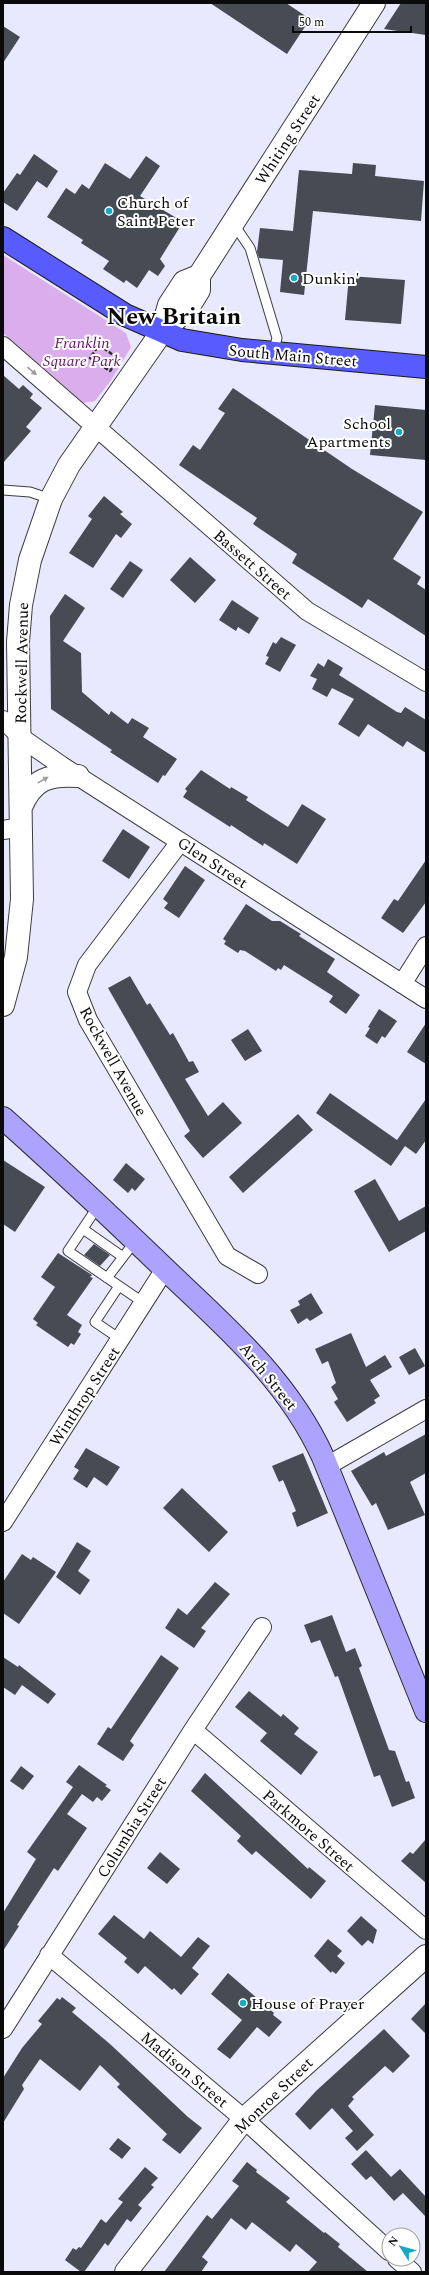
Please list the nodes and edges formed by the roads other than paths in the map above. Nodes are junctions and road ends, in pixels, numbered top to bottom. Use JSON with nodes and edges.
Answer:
{"nodes":[{"id":1,"x":374,"y":3,"type":"edge"},
{"id":2,"x":233,"y":223,"type":"junction"},
{"id":3,"x":3,"y":238,"type":"edge"},
{"id":4,"x":161,"y":333,"type":"junction"},
{"id":5,"x":3,"y":346,"type":"edge"},
{"id":6,"x":273,"y":353,"type":"junction"},
{"id":7,"x":426,"y":367,"type":"edge"},
{"id":8,"x":95,"y":426,"type":"junction"},
{"id":9,"x":3,"y":490,"type":"edge"},
{"id":10,"x":51,"y":499,"type":"junction"},
{"id":11,"x":426,"y":682,"type":"edge"},
{"id":12,"x":3,"y":720,"type":"edge"},
{"id":13,"x":20,"y":736,"type":"junction"},
{"id":14,"x":78,"y":776,"type":"junction"},
{"id":15,"x":15,"y":821,"type":"edge"},
{"id":16,"x":180,"y":842,"type":"junction"},
{"id":17,"x":426,"y":946,"type":"edge"},
{"id":18,"x":402,"y":984,"type":"junction"},
{"id":19,"x":426,"y":1000,"type":"edge"},
{"id":20,"x":3,"y":1005,"type":"edge"},
{"id":21,"x":3,"y":1118,"type":"edge"},
{"id":22,"x":98,"y":1206,"type":"junction"},
{"id":23,"x":83,"y":1229,"type":"junction"},
{"id":24,"x":136,"y":1240,"type":"junction"},
{"id":25,"x":123,"y":1258,"type":"junction"},
{"id":26,"x":165,"y":1269,"type":"junction"},
{"id":27,"x":258,"y":1274,"type":"dead end"},
{"id":28,"x":107,"y":1278,"type":"junction"},
{"id":29,"x":119,"y":1286,"type":"junction"},
{"id":30,"x":144,"y":1302,"type":"junction"},
{"id":31,"x":120,"y":1339,"type":"junction"},
{"id":32,"x":426,"y":1409,"type":"edge"},
{"id":33,"x":327,"y":1466,"type":"junction"},
{"id":34,"x":3,"y":1522,"type":"edge"},
{"id":35,"x":262,"y":1627,"type":"dead end"},
{"id":36,"x":426,"y":1711,"type":"edge"},
{"id":37,"x":193,"y":1730,"type":"junction"},
{"id":38,"x":426,"y":1930,"type":"edge"},
{"id":39,"x":49,"y":1955,"type":"junction"},
{"id":40,"x":426,"y":1956,"type":"edge"},
{"id":41,"x":3,"y":2029,"type":"edge"},
{"id":42,"x":244,"y":2119,"type":"junction"},
{"id":43,"x":381,"y":2244,"type":"edge"},
{"id":44,"x":126,"y":2272,"type":"edge"}],
"edges":[{"from":1,"to":2,"type":"street","name":"Whiting Street"},
{"from":2,"to":4,"type":"street","name":"Whiting Street"},
{"from":2,"to":6,"type":"lane"},
{"from":3,"to":4,"type":"main road","name":"South Main Street"},
{"from":4,"to":6,"type":"main road","name":"South Main Street"},
{"from":4,"to":8,"type":"street","name":"Rockwell Avenue"},
{"from":5,"to":8,"type":"street","name":"Bassett Street","one_way":true},
{"from":6,"to":7,"type":"main road","name":"South Main Street"},
{"from":8,"to":10,"type":"street","name":"Rockwell Avenue"},
{"from":8,"to":11,"type":"street","name":"Bassett Street"},
{"from":9,"to":10,"type":"lane"},
{"from":10,"to":13,"type":"street","name":"Rockwell Avenue"},
{"from":12,"to":13,"type":"street","name":"Glen Street"},
{"from":13,"to":14,"type":"street","name":"Glen Street"},
{"from":13,"to":15,"type":"street","name":"Rockwell Avenue"},
{"from":15,"to":14,"type":"street","one_way":true},
{"from":14,"to":16,"type":"street","name":"Glen Street"},
{"from":15,"to":20,"type":"street","name":"Rockwell Avenue"},
{"from":16,"to":18,"type":"street","name":"Glen Street"},
{"from":16,"to":27,"type":"street","name":"Rockwell Avenue"},
{"from":17,"to":18,"type":"street"},
{"from":18,"to":19,"type":"street","name":"Glen Street"},
{"from":21,"to":22,"type":"main road","name":"Arch Street"},
{"from":22,"to":23,"type":"lane"},
{"from":22,"to":24,"type":"main road","name":"Arch Street"},
{"from":23,"to":25,"type":"lane"},
{"from":23,"to":28,"type":"lane"},
{"from":24,"to":25,"type":"lane"},
{"from":24,"to":26,"type":"main road","name":"Arch Street"},
{"from":25,"to":28,"type":"lane"},
{"from":26,"to":30,"type":"street","name":"Winthrop Street"},
{"from":26,"to":33,"type":"main road","name":"Arch Street"},
{"from":28,"to":29,"type":"lane"},
{"from":29,"to":30,"type":"lane"},
{"from":29,"to":31,"type":"lane"},
{"from":30,"to":31,"type":"street","name":"Winthrop Street"},
{"from":31,"to":34,"type":"street","name":"Winthrop Street"},
{"from":32,"to":33,"type":"street"},
{"from":33,"to":36,"type":"main road","name":"Arch Street"},
{"from":35,"to":37,"type":"street","name":"Columbia Street"},
{"from":37,"to":38,"type":"street","name":"Parkmore Street"},
{"from":37,"to":39,"type":"street","name":"Columbia Street"},
{"from":39,"to":41,"type":"street","name":"Columbia Street"},
{"from":39,"to":42,"type":"street","name":"Madison Street"},
{"from":40,"to":42,"type":"street","name":"Monroe Street"},
{"from":42,"to":43,"type":"street","name":"Madison Street"},
{"from":42,"to":44,"type":"street","name":"Monroe Street"}]}
